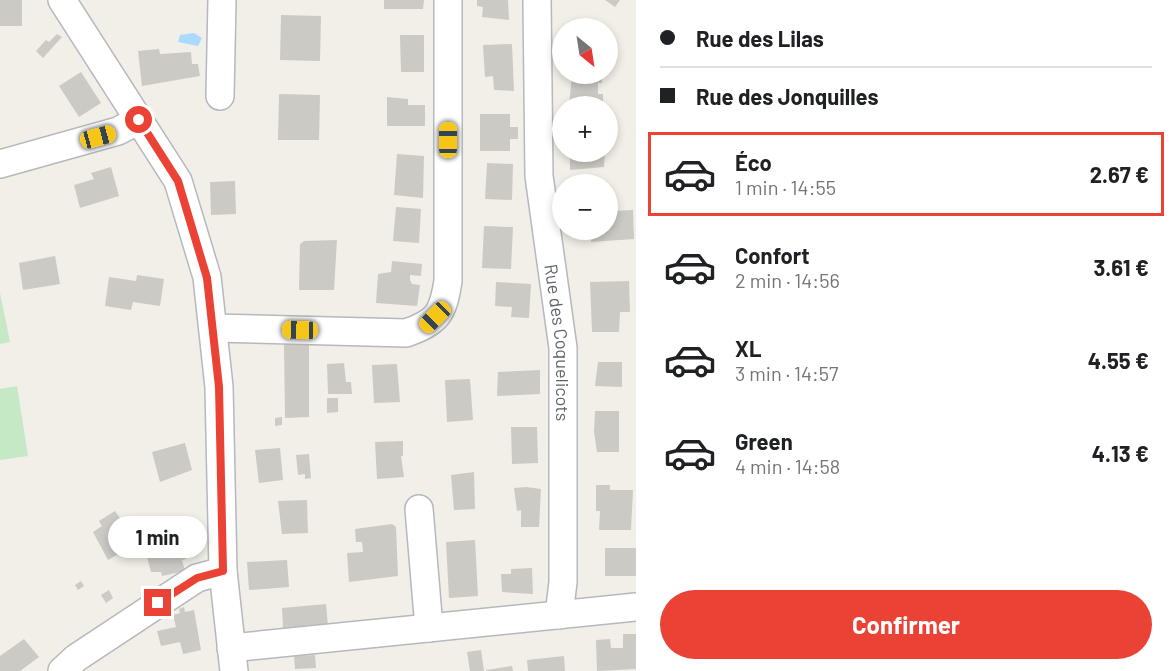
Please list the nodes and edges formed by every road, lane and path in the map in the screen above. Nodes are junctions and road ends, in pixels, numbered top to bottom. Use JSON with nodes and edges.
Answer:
{"nodes":[{"id":1,"x":62,"y":0,"type":"edge"},
{"id":2,"x":222,"y":0,"type":"edge"},
{"id":3,"x":448,"y":0,"type":"edge"},
{"id":4,"x":537,"y":0,"type":"edge"},
{"id":5,"x":220,"y":96,"type":"dead end"},
{"id":6,"x":139,"y":120,"type":"junction"},
{"id":7,"x":0,"y":164,"type":"edge"},
{"id":8,"x":213,"y":328,"type":"junction"},
{"id":9,"x":419,"y":509,"type":"dead end"},
{"id":10,"x":223,"y":571,"type":"junction"},
{"id":11,"x":636,"y":607,"type":"edge"},
{"id":12,"x":559,"y":615,"type":"junction"},
{"id":13,"x":429,"y":628,"type":"junction"},
{"id":14,"x":232,"y":660,"type":"edge"},
{"id":15,"x":62,"y":671,"type":"edge"}],
"edges":[{"from":1,"to":6,"type":"street"},
{"from":2,"to":5,"type":"street"},
{"from":3,"to":8,"type":"street"},
{"from":4,"to":12,"type":"street","name":"Rue des Coquelicots"},
{"from":6,"to":7,"type":"street"},
{"from":6,"to":8,"type":"street"},
{"from":8,"to":10,"type":"street"},
{"from":9,"to":13,"type":"street"},
{"from":10,"to":14,"type":"street"},
{"from":10,"to":15,"type":"street"},
{"from":11,"to":12,"type":"street"},
{"from":12,"to":13,"type":"street"},
{"from":13,"to":14,"type":"street"}]}
